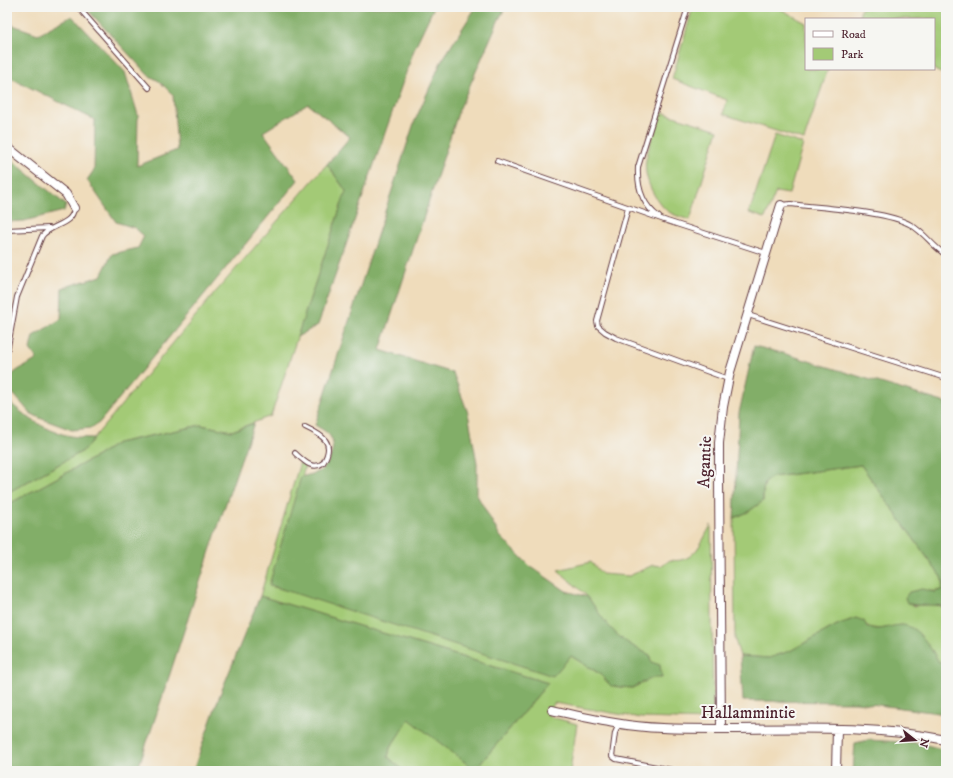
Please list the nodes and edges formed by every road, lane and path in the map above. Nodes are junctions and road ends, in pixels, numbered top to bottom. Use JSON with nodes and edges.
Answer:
{"nodes":[{"id":1,"x":78,"y":7,"type":"edge"},
{"id":2,"x":688,"y":7,"type":"edge"},
{"id":3,"x":148,"y":88,"type":"dead end"},
{"id":4,"x":7,"y":147,"type":"edge"},
{"id":5,"x":497,"y":161,"type":"dead end"},
{"id":6,"x":781,"y":205,"type":"joint"},
{"id":7,"x":74,"y":208,"type":"joint"},
{"id":8,"x":628,"y":208,"type":"junction"},
{"id":9,"x":667,"y":221,"type":"junction"},
{"id":10,"x":49,"y":228,"type":"junction"},
{"id":11,"x":7,"y":230,"type":"edge"},
{"id":12,"x":766,"y":254,"type":"junction"},
{"id":13,"x":946,"y":255,"type":"edge"},
{"id":14,"x":747,"y":314,"type":"junction"},
{"id":15,"x":7,"y":352,"type":"edge"},
{"id":16,"x":946,"y":378,"type":"edge"},
{"id":17,"x":728,"y":379,"type":"junction"},
{"id":18,"x":304,"y":427,"type":"dead end"},
{"id":19,"x":295,"y":453,"type":"dead end"},
{"id":20,"x":552,"y":710,"type":"dead end"},
{"id":21,"x":619,"y":724,"type":"junction"},
{"id":22,"x":721,"y":728,"type":"junction"},
{"id":23,"x":837,"y":729,"type":"junction"},
{"id":24,"x":946,"y":740,"type":"edge"},
{"id":25,"x":677,"y":771,"type":"edge"},
{"id":26,"x":836,"y":771,"type":"edge"}],
"edges":[{"from":1,"to":3,"type":"lane"},
{"from":2,"to":9,"type":"lane"},
{"from":4,"to":7,"type":"street"},
{"from":5,"to":8,"type":"lane"},
{"from":6,"to":12,"type":"street","name":"Agantie"},
{"from":6,"to":13,"type":"lane"},
{"from":7,"to":10,"type":"lane"},
{"from":8,"to":9,"type":"lane"},
{"from":8,"to":17,"type":"lane"},
{"from":9,"to":12,"type":"lane"},
{"from":10,"to":11,"type":"lane"},
{"from":10,"to":15,"type":"lane"},
{"from":12,"to":14,"type":"street","name":"Agantie"},
{"from":14,"to":16,"type":"lane"},
{"from":14,"to":17,"type":"street","name":"Agantie"},
{"from":17,"to":22,"type":"street","name":"Agantie"},
{"from":18,"to":19,"type":"lane"},
{"from":20,"to":21,"type":"street","name":"Hallammintie"},
{"from":21,"to":22,"type":"street","name":"Hallammintie"},
{"from":21,"to":25,"type":"lane"},
{"from":22,"to":23,"type":"street","name":"Hallammintie"},
{"from":23,"to":24,"type":"street","name":"Hallammintie"},
{"from":23,"to":26,"type":"street"}]}
